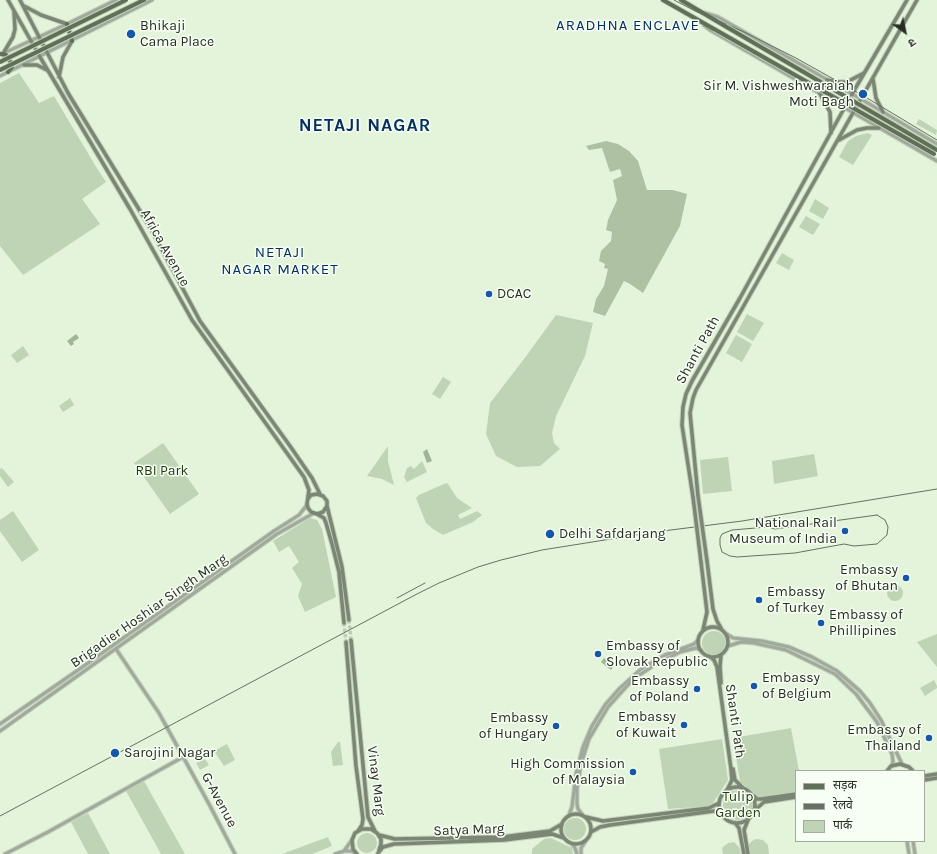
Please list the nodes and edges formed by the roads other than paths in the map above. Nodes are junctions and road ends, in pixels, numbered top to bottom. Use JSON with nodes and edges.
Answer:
{"nodes":[{"id":1,"x":8,"y":0,"type":"edge"},
{"id":2,"x":20,"y":0,"type":"edge"},
{"id":3,"x":116,"y":0,"type":"edge"},
{"id":4,"x":126,"y":0,"type":"edge"},
{"id":5,"x":144,"y":0,"type":"edge"},
{"id":6,"x":152,"y":0,"type":"edge"},
{"id":7,"x":663,"y":0,"type":"edge"},
{"id":8,"x":682,"y":0,"type":"edge"},
{"id":9,"x":907,"y":0,"type":"edge"},
{"id":10,"x":917,"y":0,"type":"edge"},
{"id":11,"x":23,"y":5,"type":"junction"},
{"id":12,"x":14,"y":12,"type":"junction"},
{"id":13,"x":701,"y":12,"type":"junction"},
{"id":14,"x":696,"y":19,"type":"junction"},
{"id":15,"x":67,"y":24,"type":"junction"},
{"id":16,"x":38,"y":37,"type":"junction"},
{"id":17,"x":31,"y":41,"type":"junction"},
{"id":18,"x":72,"y":41,"type":"junction"},
{"id":19,"x":2,"y":54,"type":"edge"},
{"id":20,"x":47,"y":54,"type":"junction"},
{"id":21,"x":792,"y":54,"type":"dead end"},
{"id":22,"x":40,"y":57,"type":"junction"},
{"id":23,"x":790,"y":58,"type":"junction"},
{"id":24,"x":0,"y":62,"type":"edge"},
{"id":25,"x":24,"y":65,"type":"junction"},
{"id":26,"x":0,"y":70,"type":"edge"},
{"id":27,"x":48,"y":70,"type":"junction"},
{"id":28,"x":8,"y":72,"type":"junction"},
{"id":29,"x":865,"y":73,"type":"junction"},
{"id":30,"x":0,"y":76,"type":"edge"},
{"id":31,"x":59,"y":77,"type":"junction"},
{"id":32,"x":873,"y":78,"type":"junction"},
{"id":33,"x":826,"y":79,"type":"junction"},
{"id":34,"x":818,"y":93,"type":"junction"},
{"id":35,"x":852,"y":94,"type":"junction"},
{"id":36,"x":861,"y":99,"type":"junction"},
{"id":37,"x":845,"y":109,"type":"junction"},
{"id":38,"x":883,"y":112,"type":"junction"},
{"id":39,"x":853,"y":114,"type":"junction"},
{"id":40,"x":897,"y":121,"type":"junction"},
{"id":41,"x":879,"y":128,"type":"junction"},
{"id":42,"x":889,"y":133,"type":"junction"},
{"id":43,"x":831,"y":135,"type":"junction"},
{"id":44,"x":837,"y":141,"type":"junction"},
{"id":45,"x":937,"y":144,"type":"edge"},
{"id":46,"x":937,"y":150,"type":"edge"},
{"id":47,"x":936,"y":155,"type":"edge"},
{"id":48,"x":937,"y":162,"type":"edge"},
{"id":49,"x":320,"y":494,"type":"junction"},
{"id":50,"x":308,"y":500,"type":"junction"},
{"id":51,"x":307,"y":505,"type":"junction"},
{"id":52,"x":327,"y":506,"type":"junction"},
{"id":53,"x":315,"y":513,"type":"junction"},
{"id":54,"x":349,"y":620,"type":"tunnel mouth"},
{"id":55,"x":344,"y":623,"type":"tunnel mouth"},
{"id":56,"x":721,"y":629,"type":"junction"},
{"id":57,"x":703,"y":631,"type":"junction"},
{"id":58,"x":726,"y":634,"type":"junction"},
{"id":59,"x":351,"y":640,"type":"tunnel mouth"},
{"id":60,"x":698,"y":640,"type":"junction"},
{"id":61,"x":346,"y":642,"type":"tunnel mouth"},
{"id":62,"x":728,"y":646,"type":"junction"},
{"id":63,"x":116,"y":649,"type":"junction"},
{"id":64,"x":701,"y":650,"type":"junction"},
{"id":65,"x":721,"y":655,"type":"junction"},
{"id":66,"x":709,"y":656,"type":"junction"},
{"id":67,"x":0,"y":724,"type":"edge"},
{"id":68,"x":0,"y":731,"type":"edge"},
{"id":69,"x":183,"y":757,"type":"junction"},
{"id":70,"x":902,"y":764,"type":"junction"},
{"id":71,"x":892,"y":766,"type":"junction"},
{"id":72,"x":888,"y":770,"type":"edge"},
{"id":73,"x":912,"y":770,"type":"edge"},
{"id":74,"x":937,"y":774,"type":"edge"},
{"id":75,"x":925,"y":776,"type":"edge"},
{"id":76,"x":937,"y":778,"type":"edge"},
{"id":77,"x":925,"y":780,"type":"edge"},
{"id":78,"x":743,"y":788,"type":"junction"},
{"id":79,"x":727,"y":790,"type":"junction"},
{"id":80,"x":752,"y":794,"type":"junction"},
{"id":81,"x":795,"y":794,"type":"edge"},
{"id":82,"x":795,"y":798,"type":"edge"},
{"id":83,"x":719,"y":803,"type":"junction"},
{"id":84,"x":754,"y":811,"type":"junction"},
{"id":85,"x":582,"y":814,"type":"junction"},
{"id":86,"x":569,"y":815,"type":"junction"},
{"id":87,"x":722,"y":815,"type":"junction"},
{"id":88,"x":586,"y":817,"type":"junction"},
{"id":89,"x":748,"y":819,"type":"junction"},
{"id":90,"x":734,"y":823,"type":"junction"},
{"id":91,"x":562,"y":824,"type":"junction"},
{"id":92,"x":358,"y":831,"type":"junction"},
{"id":93,"x":375,"y":831,"type":"junction"},
{"id":94,"x":591,"y":832,"type":"junction"},
{"id":95,"x":379,"y":835,"type":"junction"},
{"id":96,"x":564,"y":838,"type":"junction"},
{"id":97,"x":352,"y":840,"type":"junction"},
{"id":98,"x":585,"y":842,"type":"junction"},
{"id":99,"x":907,"y":842,"type":"edge"},
{"id":100,"x":913,"y":842,"type":"edge"},
{"id":101,"x":572,"y":844,"type":"junction"},
{"id":102,"x":344,"y":851,"type":"junction"},
{"id":103,"x":357,"y":853,"type":"edge"},
{"id":104,"x":377,"y":853,"type":"edge"},
{"id":105,"x":5,"y":854,"type":"edge"},
{"id":106,"x":235,"y":854,"type":"edge"},
{"id":107,"x":335,"y":854,"type":"edge"},
{"id":108,"x":577,"y":854,"type":"edge"},
{"id":109,"x":581,"y":854,"type":"edge"},
{"id":110,"x":744,"y":854,"type":"edge"},
{"id":111,"x":748,"y":854,"type":"edge"},
{"id":112,"x":909,"y":854,"type":"edge"},
{"id":113,"x":915,"y":854,"type":"edge"}],
"edges":[{"from":1,"to":12,"type":"main road","name":"Africa Avenue"},
{"from":2,"to":11,"type":"main road"},
{"from":3,"to":15,"type":"street"},
{"from":4,"to":24,"type":"main road","bridge":true},
{"from":5,"to":26,"type":"main road","bridge":true},
{"from":6,"to":18,"type":"street"},
{"from":7,"to":14,"type":"main road"},
{"from":8,"to":13,"type":"main road"},
{"from":9,"to":29,"type":"main road","name":"Shanti Path"},
{"from":10,"to":32,"type":"main road","name":"Shanti Path"},
{"from":11,"to":15,"type":"main road"},
{"from":11,"to":16,"type":"main road"},
{"from":12,"to":17,"type":"main road","name":"Africa Avenue"},
{"from":12,"to":19,"type":"main road"},
{"from":13,"to":23,"type":"street"},
{"from":13,"to":46,"type":"main road","bridge":true},
{"from":14,"to":34,"type":"street"},
{"from":14,"to":47,"type":"main road","bridge":true},
{"from":15,"to":16,"type":"street"},
{"from":15,"to":18,"type":"main road"},
{"from":16,"to":17,"type":"street"},
{"from":16,"to":20,"type":"main road","name":"Africa Avenue"},
{"from":17,"to":19,"type":"street"},
{"from":17,"to":22,"type":"main road","name":"Africa Avenue"},
{"from":18,"to":20,"type":"street"},
{"from":18,"to":31,"type":"main road"},
{"from":19,"to":28,"type":"main road"},
{"from":20,"to":22,"type":"street"},
{"from":20,"to":31,"type":"main road","name":"Africa Avenue"},
{"from":21,"to":23,"type":"street"},
{"from":22,"to":25,"type":"street"},
{"from":22,"to":27,"type":"main road","name":"Africa Avenue"},
{"from":23,"to":33,"type":"street"},
{"from":25,"to":27,"type":"main road"},
{"from":25,"to":28,"type":"street"},
{"from":27,"to":50,"type":"main road","name":"Africa Avenue"},
{"from":28,"to":30,"type":"street"},
{"from":29,"to":33,"type":"main road"},
{"from":29,"to":35,"type":"main road","name":"Shanti Path"},
{"from":31,"to":49,"type":"main road","name":"Africa Avenue"},
{"from":32,"to":36,"type":"main road","name":"Shanti Path"},
{"from":32,"to":38,"type":"main road"},
{"from":33,"to":34,"type":"street"},
{"from":33,"to":35,"type":"street"},
{"from":34,"to":37,"type":"street"},
{"from":34,"to":43,"type":"main road"},
{"from":35,"to":36,"type":"street"},
{"from":35,"to":37,"type":"main road","name":"Shanti Path"},
{"from":36,"to":38,"type":"street"},
{"from":36,"to":39,"type":"main road","name":"Shanti Path"},
{"from":37,"to":39,"type":"street"},
{"from":37,"to":43,"type":"main road","name":"Shanti Path"},
{"from":38,"to":40,"type":"street"},
{"from":39,"to":41,"type":"street"},
{"from":39,"to":44,"type":"main road","name":"Shanti Path"},
{"from":40,"to":42,"type":"street"},
{"from":40,"to":45,"type":"street"},
{"from":41,"to":42,"type":"street"},
{"from":41,"to":44,"type":"main road"},
{"from":42,"to":48,"type":"street"},
{"from":43,"to":57,"type":"main road","name":"Shanti Path","bridge":true},
{"from":44,"to":56,"type":"main road","name":"Shanti Path","bridge":true},
{"from":49,"to":50,"type":"main road"},
{"from":49,"to":52,"type":"main road"},
{"from":50,"to":51,"type":"main road"},
{"from":51,"to":53,"type":"main road"},
{"from":51,"to":67,"type":"street","name":"Brigadier Hoshiar Singh Marg"},
{"from":52,"to":53,"type":"main road"},
{"from":52,"to":54,"type":"main road"},
{"from":53,"to":55,"type":"main road"},
{"from":53,"to":63,"type":"street","name":"Brigadier Hoshiar Singh Marg"},
{"from":56,"to":57,"type":"main road"},
{"from":56,"to":58,"type":"main road"},
{"from":57,"to":60,"type":"main road"},
{"from":58,"to":62,"type":"main road"},
{"from":58,"to":70,"type":"street"},
{"from":59,"to":93,"type":"main road","name":"Vinay Marg"},
{"from":60,"to":64,"type":"main road"},
{"from":60,"to":86,"type":"street"},
{"from":61,"to":92,"type":"main road","name":"Vinay Marg"},
{"from":62,"to":65,"type":"main road"},
{"from":62,"to":71,"type":"street"},
{"from":63,"to":68,"type":"street","name":"Brigadier Hoshiar Singh Marg"},
{"from":63,"to":69,"type":"street","name":"G-Avenue"},
{"from":64,"to":66,"type":"main road"},
{"from":64,"to":85,"type":"street"},
{"from":65,"to":66,"type":"main road"},
{"from":65,"to":78,"type":"main road","name":"Shanti Path"},
{"from":66,"to":79,"type":"main road","name":"Shanti Path"},
{"from":69,"to":105,"type":"street"},
{"from":69,"to":106,"type":"street","name":"G-Avenue"},
{"from":70,"to":71,"type":"main road"},
{"from":70,"to":73,"type":"main road"},
{"from":71,"to":72,"type":"main road"},
{"from":74,"to":75,"type":"main road"},
{"from":76,"to":77,"type":"main road"},
{"from":78,"to":79,"type":"main road"},
{"from":78,"to":80,"type":"main road"},
{"from":79,"to":83,"type":"main road"},
{"from":80,"to":81,"type":"main road"},
{"from":80,"to":84,"type":"main road"},
{"from":82,"to":84,"type":"main road"},
{"from":83,"to":87,"type":"main road"},
{"from":83,"to":88,"type":"main road"},
{"from":84,"to":89,"type":"main road"},
{"from":85,"to":86,"type":"main road"},
{"from":85,"to":88,"type":"main road"},
{"from":86,"to":91,"type":"main road"},
{"from":87,"to":90,"type":"main road"},
{"from":87,"to":94,"type":"main road"},
{"from":88,"to":94,"type":"main road"},
{"from":89,"to":90,"type":"main road"},
{"from":89,"to":111,"type":"main road"},
{"from":90,"to":110,"type":"main road"},
{"from":91,"to":95,"type":"main road","name":"Satya Marg"},
{"from":91,"to":96,"type":"main road"},
{"from":92,"to":93,"type":"main road"},
{"from":92,"to":97,"type":"main road"},
{"from":93,"to":95,"type":"main road"},
{"from":94,"to":98,"type":"main road"},
{"from":95,"to":104,"type":"main road"},
{"from":96,"to":101,"type":"main road"},
{"from":96,"to":104,"type":"main road","name":"Satya Marg"},
{"from":97,"to":102,"type":"street"},
{"from":97,"to":103,"type":"main road"},
{"from":98,"to":101,"type":"main road"},
{"from":98,"to":109,"type":"street"},
{"from":99,"to":112,"type":"street"},
{"from":100,"to":113,"type":"street"},
{"from":101,"to":108,"type":"street"},
{"from":102,"to":103,"type":"street"},
{"from":102,"to":107,"type":"street"}]}
